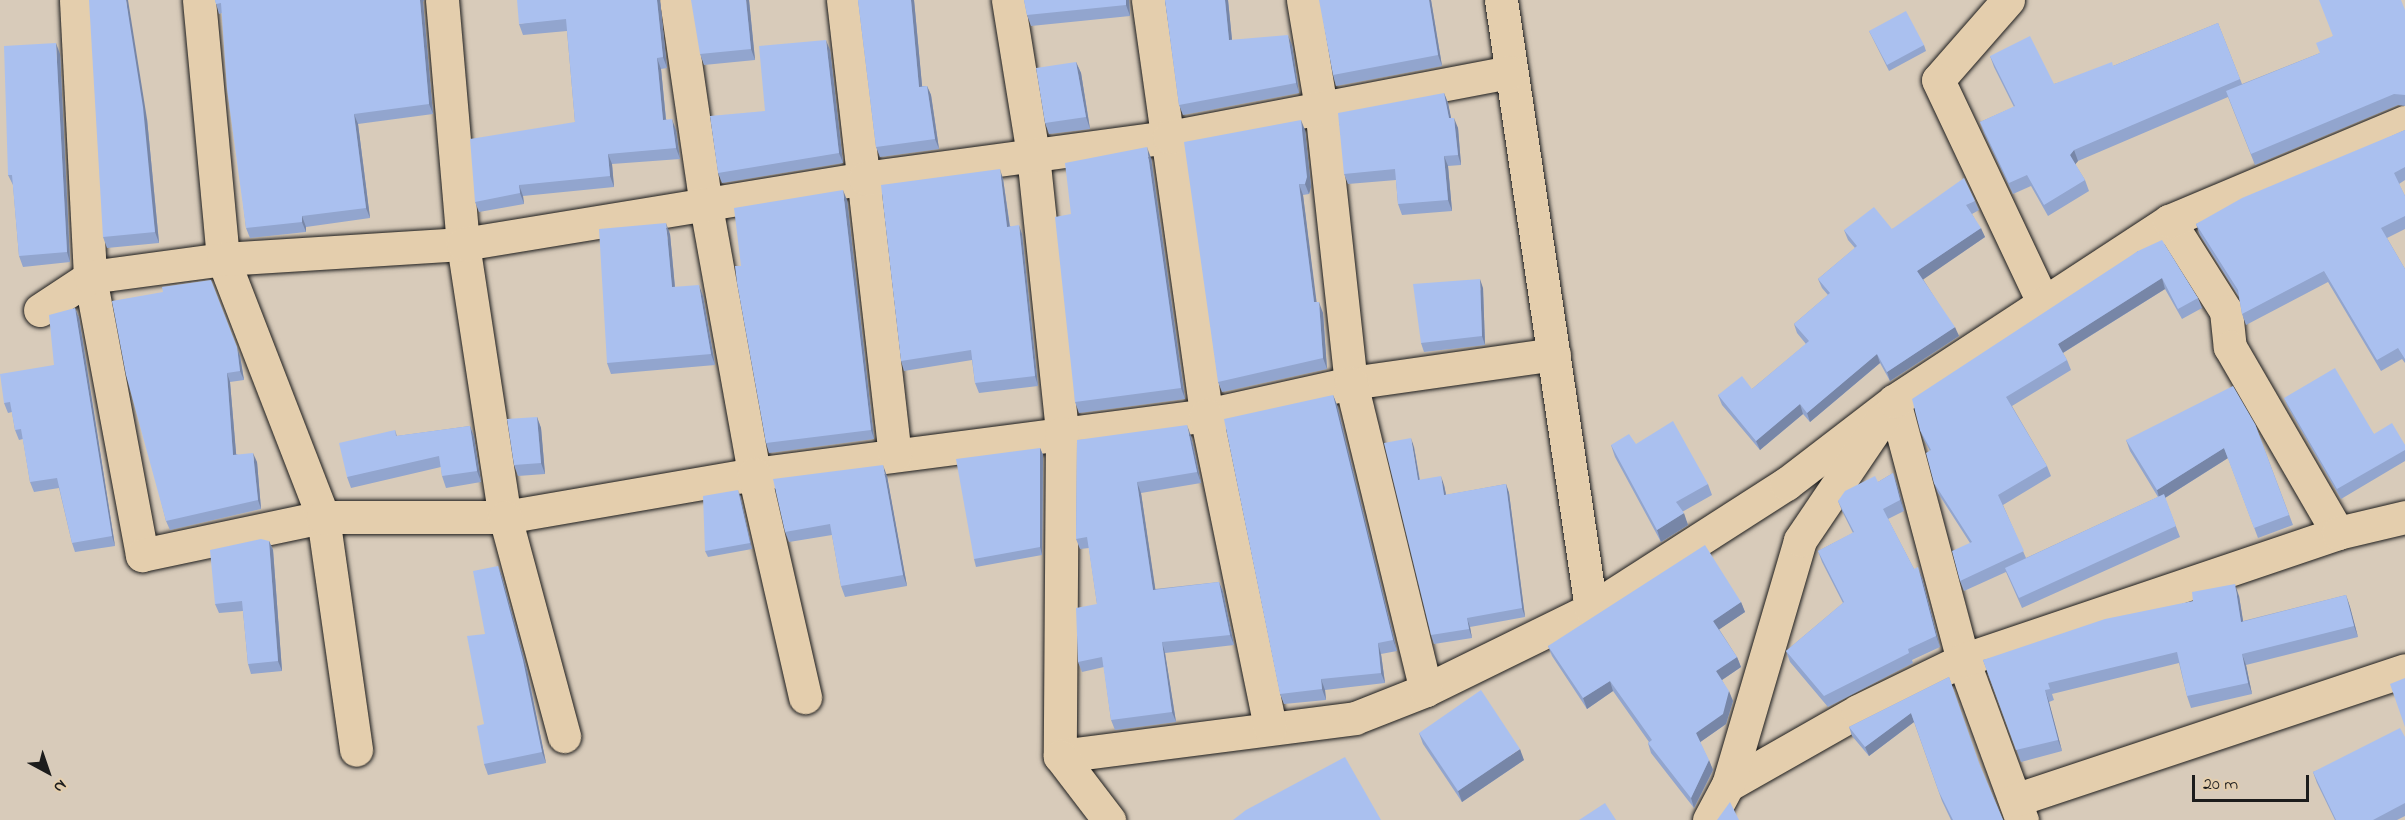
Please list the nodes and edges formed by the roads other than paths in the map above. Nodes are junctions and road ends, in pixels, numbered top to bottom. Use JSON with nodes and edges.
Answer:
{"nodes":[{"id":1,"x":76,"y":0,"type":"edge"},
{"id":2,"x":199,"y":0,"type":"edge"},
{"id":3,"x":442,"y":0,"type":"edge"},
{"id":4,"x":676,"y":0,"type":"edge"},
{"id":5,"x":843,"y":0,"type":"edge"},
{"id":6,"x":1008,"y":0,"type":"edge"},
{"id":7,"x":1148,"y":0,"type":"edge"},
{"id":8,"x":1303,"y":0,"type":"edge"},
{"id":9,"x":1501,"y":0,"type":"edge"},
{"id":10,"x":2008,"y":0,"type":"edge"},
{"id":11,"x":1510,"y":72,"type":"junction"},
{"id":12,"x":1322,"y":108,"type":"junction"},
{"id":13,"x":2405,"y":122,"type":"edge"},
{"id":14,"x":1169,"y":137,"type":"junction"},
{"id":15,"x":1033,"y":155,"type":"junction"},
{"id":16,"x":865,"y":178,"type":"junction"},
{"id":17,"x":706,"y":206,"type":"junction"},
{"id":18,"x":2169,"y":221,"type":"junction"},
{"id":19,"x":463,"y":244,"type":"junction"},
{"id":20,"x":223,"y":259,"type":"junction"},
{"id":21,"x":90,"y":277,"type":"junction"},
{"id":22,"x":2044,"y":304,"type":"junction"},
{"id":23,"x":40,"y":310,"type":"dead end"},
{"id":24,"x":1554,"y":354,"type":"junction"},
{"id":25,"x":1351,"y":383,"type":"junction"},
{"id":26,"x":1894,"y":401,"type":"junction"},
{"id":27,"x":1206,"y":415,"type":"junction"},
{"id":28,"x":1062,"y":433,"type":"junction"},
{"id":29,"x":895,"y":455,"type":"junction"},
{"id":30,"x":754,"y":474,"type":"junction"},
{"id":31,"x":323,"y":517,"type":"junction"},
{"id":32,"x":505,"y":517,"type":"junction"},
{"id":33,"x":2405,"y":517,"type":"edge"},
{"id":34,"x":2338,"y":532,"type":"junction"},
{"id":35,"x":1591,"y":609,"type":"junction"},
{"id":36,"x":1963,"y":660,"type":"junction"},
{"id":37,"x":2405,"y":670,"type":"edge"},
{"id":38,"x":1426,"y":690,"type":"junction"},
{"id":39,"x":805,"y":697,"type":"dead end"},
{"id":40,"x":1270,"y":728,"type":"junction"},
{"id":41,"x":564,"y":736,"type":"dead end"},
{"id":42,"x":356,"y":750,"type":"dead end"},
{"id":43,"x":1060,"y":756,"type":"junction"},
{"id":44,"x":1728,"y":785,"type":"junction"},
{"id":45,"x":2019,"y":810,"type":"edge"},
{"id":46,"x":1109,"y":820,"type":"edge"},
{"id":47,"x":1709,"y":820,"type":"edge"}],
"edges":[{"from":1,"to":21,"type":"street"},
{"from":2,"to":20,"type":"street"},
{"from":3,"to":19,"type":"street"},
{"from":4,"to":17,"type":"street"},
{"from":5,"to":16,"type":"street"},
{"from":6,"to":15,"type":"street"},
{"from":7,"to":14,"type":"street"},
{"from":8,"to":12,"type":"street"},
{"from":9,"to":11,"type":"street"},
{"from":10,"to":22,"type":"street"},
{"from":11,"to":12,"type":"street"},
{"from":11,"to":24,"type":"street"},
{"from":12,"to":14,"type":"street"},
{"from":12,"to":25,"type":"street"},
{"from":13,"to":18,"type":"street"},
{"from":14,"to":15,"type":"street"},
{"from":14,"to":27,"type":"street"},
{"from":15,"to":16,"type":"street"},
{"from":15,"to":28,"type":"street"},
{"from":16,"to":17,"type":"street"},
{"from":16,"to":29,"type":"street"},
{"from":17,"to":19,"type":"street"},
{"from":17,"to":30,"type":"street"},
{"from":18,"to":22,"type":"street"},
{"from":18,"to":34,"type":"street"},
{"from":19,"to":20,"type":"street"},
{"from":19,"to":32,"type":"street"},
{"from":20,"to":21,"type":"street"},
{"from":20,"to":31,"type":"street"},
{"from":21,"to":23,"type":"street"},
{"from":21,"to":31,"type":"street"},
{"from":22,"to":26,"type":"street"},
{"from":24,"to":25,"type":"street"},
{"from":24,"to":35,"type":"street"},
{"from":25,"to":27,"type":"street"},
{"from":25,"to":38,"type":"street"},
{"from":26,"to":35,"type":"street"},
{"from":26,"to":36,"type":"street"},
{"from":26,"to":44,"type":"street"},
{"from":27,"to":28,"type":"street"},
{"from":27,"to":40,"type":"street"},
{"from":28,"to":29,"type":"street"},
{"from":28,"to":43,"type":"street"},
{"from":29,"to":30,"type":"street"},
{"from":30,"to":32,"type":"street"},
{"from":30,"to":39,"type":"street"},
{"from":31,"to":32,"type":"street"},
{"from":31,"to":42,"type":"street"},
{"from":32,"to":41,"type":"street"},
{"from":33,"to":34,"type":"street"},
{"from":34,"to":36,"type":"street"},
{"from":35,"to":38,"type":"street"},
{"from":36,"to":44,"type":"street"},
{"from":36,"to":45,"type":"street"},
{"from":37,"to":45,"type":"street"},
{"from":38,"to":40,"type":"street"},
{"from":40,"to":43,"type":"street"},
{"from":43,"to":46,"type":"street"},
{"from":44,"to":47,"type":"street"}]}
